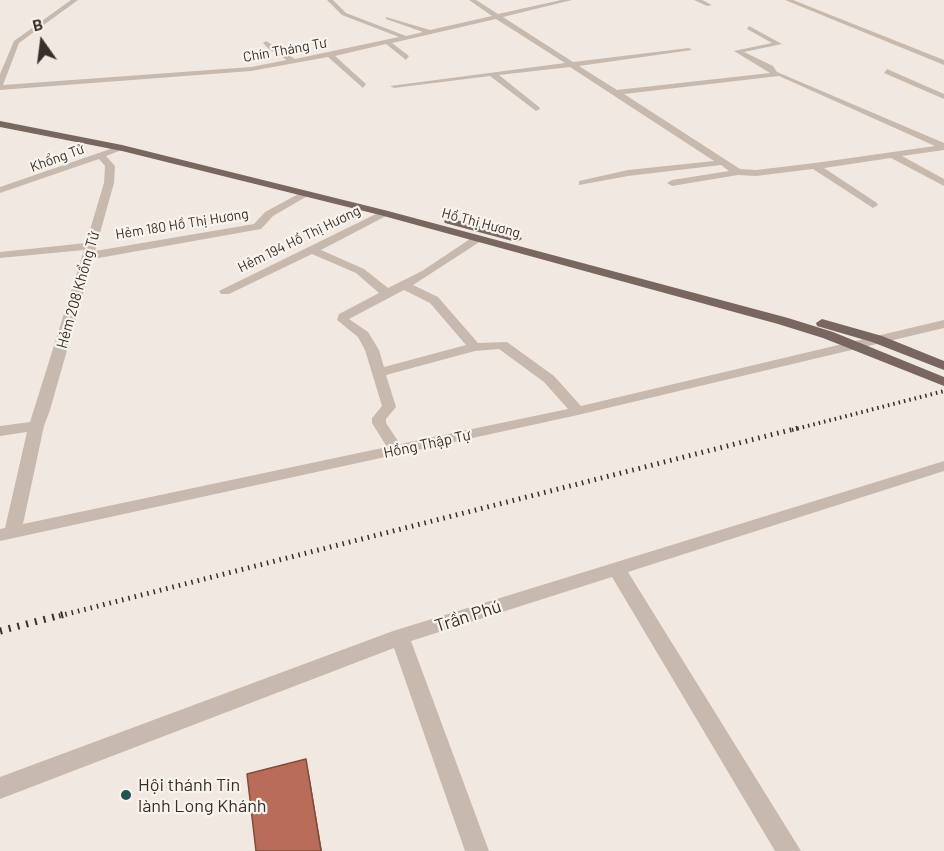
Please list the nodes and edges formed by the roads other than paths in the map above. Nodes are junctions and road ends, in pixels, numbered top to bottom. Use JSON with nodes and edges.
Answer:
{"nodes":[{"id":1,"x":73,"y":0,"type":"edge"},
{"id":2,"x":330,"y":0,"type":"edge"},
{"id":3,"x":472,"y":0,"type":"edge"},
{"id":4,"x":569,"y":0,"type":"edge"},
{"id":5,"x":698,"y":0,"type":"edge"},
{"id":6,"x":788,"y":0,"type":"edge"},
{"id":7,"x":709,"y":5,"type":"dead end"},
{"id":8,"x":495,"y":17,"type":"junction"},
{"id":9,"x":388,"y":18,"type":"dead end"},
{"id":10,"x":749,"y":28,"type":"dead end"},
{"id":11,"x":430,"y":32,"type":"junction"},
{"id":12,"x":404,"y":37,"type":"junction"},
{"id":13,"x":386,"y":42,"type":"junction"},
{"id":14,"x":266,"y":43,"type":"dead end"},
{"id":15,"x":689,"y":50,"type":"dead end"},
{"id":16,"x":330,"y":55,"type":"junction"},
{"id":17,"x":405,"y":58,"type":"dead end"},
{"id":18,"x":296,"y":62,"type":"junction"},
{"id":19,"x":944,"y":63,"type":"edge"},
{"id":20,"x":575,"y":64,"type":"junction"},
{"id":21,"x":887,"y":71,"type":"dead end"},
{"id":22,"x":774,"y":73,"type":"junction"},
{"id":23,"x":492,"y":74,"type":"junction"},
{"id":24,"x":0,"y":84,"type":"edge"},
{"id":25,"x":363,"y":86,"type":"dead end"},
{"id":26,"x":394,"y":86,"type":"dead end"},
{"id":27,"x":0,"y":88,"type":"edge"},
{"id":28,"x":616,"y":93,"type":"junction"},
{"id":29,"x":944,"y":97,"type":"edge"},
{"id":30,"x":536,"y":109,"type":"dead end"},
{"id":31,"x":0,"y":117,"type":"edge"},
{"id":32,"x":0,"y":124,"type":"edge"},
{"id":33,"x":944,"y":147,"type":"edge"},
{"id":34,"x":122,"y":148,"type":"junction"},
{"id":35,"x":100,"y":156,"type":"junction"},
{"id":36,"x":895,"y":156,"type":"junction"},
{"id":37,"x":720,"y":163,"type":"junction"},
{"id":38,"x":815,"y":166,"type":"junction"},
{"id":39,"x":738,"y":172,"type":"junction"},
{"id":40,"x":582,"y":183,"type":"dead end"},
{"id":41,"x":672,"y":183,"type":"dead end"},
{"id":42,"x":944,"y":183,"type":"edge"},
{"id":43,"x":0,"y":190,"type":"edge"},
{"id":44,"x":306,"y":194,"type":"junction"},
{"id":45,"x":873,"y":205,"type":"dead end"},
{"id":46,"x":384,"y":213,"type":"junction"},
{"id":47,"x":477,"y":239,"type":"junction"},
{"id":48,"x":310,"y":250,"type":"junction"},
{"id":49,"x":89,"y":251,"type":"junction"},
{"id":50,"x":0,"y":255,"type":"edge"},
{"id":51,"x":404,"y":285,"type":"junction"},
{"id":52,"x":225,"y":291,"type":"dead end"},
{"id":53,"x":388,"y":294,"type":"junction"},
{"id":54,"x":944,"y":324,"type":"edge"},
{"id":55,"x":877,"y":339,"type":"junction"},
{"id":56,"x":852,"y":345,"type":"junction"},
{"id":57,"x":475,"y":347,"type":"junction"},
{"id":58,"x":944,"y":366,"type":"edge"},
{"id":59,"x":377,"y":374,"type":"junction"},
{"id":60,"x":944,"y":382,"type":"edge"},
{"id":61,"x":578,"y":411,"type":"junction"},
{"id":62,"x":36,"y":426,"type":"junction"},
{"id":63,"x":0,"y":431,"type":"edge"},
{"id":64,"x":396,"y":451,"type":"junction"},
{"id":65,"x":944,"y":466,"type":"edge"},
{"id":66,"x":6,"y":534,"type":"edge"},
{"id":67,"x":616,"y":568,"type":"junction"},
{"id":68,"x":400,"y":637,"type":"junction"},
{"id":69,"x":0,"y":788,"type":"edge"},
{"id":70,"x":477,"y":851,"type":"edge"},
{"id":71,"x":789,"y":851,"type":"edge"}],
"edges":[{"from":1,"to":24,"type":"street"},
{"from":2,"to":12,"type":"street"},
{"from":3,"to":8,"type":"street"},
{"from":4,"to":8,"type":"street","name":"Chín Tháng Tư"},
{"from":5,"to":7,"type":"street"},
{"from":6,"to":19,"type":"street"},
{"from":8,"to":11,"type":"street","name":"Chín Tháng Tư"},
{"from":8,"to":20,"type":"street"},
{"from":9,"to":11,"type":"street"},
{"from":10,"to":22,"type":"street"},
{"from":11,"to":12,"type":"street","name":"Chín Tháng Tư"},
{"from":12,"to":13,"type":"street","name":"Chín Tháng Tư"},
{"from":13,"to":16,"type":"street","name":"Chín Tháng Tư"},
{"from":13,"to":17,"type":"street"},
{"from":14,"to":18,"type":"street"},
{"from":15,"to":20,"type":"street"},
{"from":16,"to":18,"type":"street","name":"Chín Tháng Tư"},
{"from":16,"to":25,"type":"street"},
{"from":18,"to":27,"type":"street","name":"Chín Tháng Tư"},
{"from":20,"to":23,"type":"street"},
{"from":20,"to":28,"type":"street"},
{"from":21,"to":29,"type":"street"},
{"from":22,"to":28,"type":"street"},
{"from":22,"to":33,"type":"street"},
{"from":23,"to":26,"type":"street"},
{"from":23,"to":30,"type":"street"},
{"from":28,"to":37,"type":"street"},
{"from":31,"to":55,"type":"main road","name":"Hồ Thị Hương"},
{"from":32,"to":34,"type":"main road","name":"Hồ Thị Hương"},
{"from":33,"to":36,"type":"street"},
{"from":34,"to":35,"type":"street","name":"Khổng Tử"},
{"from":34,"to":44,"type":"main road","name":"Hồ Thị Hương"},
{"from":35,"to":43,"type":"street","name":"Khổng Tử"},
{"from":35,"to":49,"type":"street","name":"Hẻm 208 Khổng Tử"},
{"from":36,"to":38,"type":"street"},
{"from":36,"to":42,"type":"street"},
{"from":37,"to":39,"type":"street"},
{"from":37,"to":40,"type":"street"},
{"from":38,"to":39,"type":"street"},
{"from":38,"to":45,"type":"street"},
{"from":39,"to":41,"type":"street"},
{"from":44,"to":46,"type":"main road","name":"Hồ Thị Hương"},
{"from":44,"to":49,"type":"street","name":"Hẻm 180 Hồ Thị Hương"},
{"from":46,"to":47,"type":"main road","name":"Hồ Thị Hương"},
{"from":46,"to":48,"type":"street","name":"Hẻm 194 Hồ Thị Hương"},
{"from":47,"to":51,"type":"street"},
{"from":47,"to":56,"type":"main road","name":"Hồ Thị Hương"},
{"from":48,"to":52,"type":"street","name":"Hẻm 194 Hồ Thị Hương"},
{"from":48,"to":53,"type":"street"},
{"from":49,"to":50,"type":"street","name":"Hẻm 180 Hồ Thị Hương"},
{"from":49,"to":62,"type":"street","name":"Hẻm 208 Khổng Tử"},
{"from":51,"to":53,"type":"street"},
{"from":51,"to":57,"type":"street"},
{"from":53,"to":59,"type":"street"},
{"from":54,"to":55,"type":"street","name":"Hồng Thập Tự"},
{"from":55,"to":56,"type":"street","name":"Hồng Thập Tự"},
{"from":55,"to":58,"type":"main road","name":"Hồ Thị Hương"},
{"from":56,"to":60,"type":"main road","name":"Hồ Thị Hương"},
{"from":56,"to":61,"type":"street","name":"Hồng Thập Tự"},
{"from":57,"to":59,"type":"street"},
{"from":57,"to":61,"type":"street"},
{"from":59,"to":64,"type":"street"},
{"from":61,"to":64,"type":"street","name":"Hồng Thập Tự"},
{"from":62,"to":63,"type":"street"},
{"from":62,"to":66,"type":"street","name":"Hẻm 208 Khổng Tử"},
{"from":64,"to":66,"type":"street","name":"Hồng Thập Tự"},
{"from":65,"to":67,"type":"street","name":"Trần Phú"},
{"from":67,"to":68,"type":"street","name":"Trần Phú"},
{"from":67,"to":71,"type":"street"},
{"from":68,"to":69,"type":"street","name":"Trần Phú"},
{"from":68,"to":70,"type":"street"}]}
